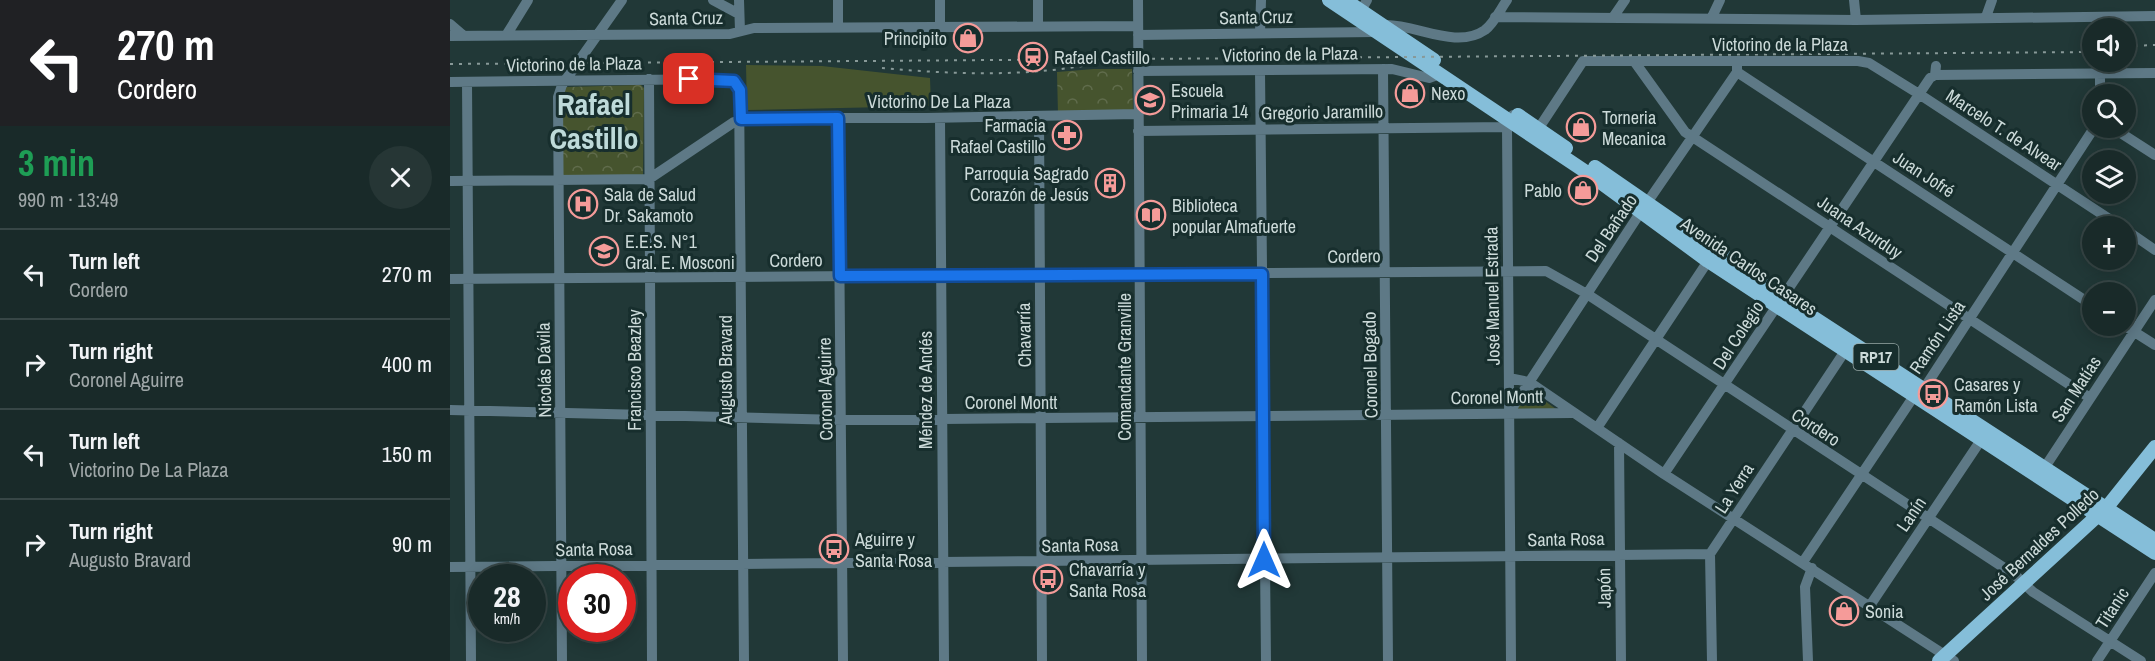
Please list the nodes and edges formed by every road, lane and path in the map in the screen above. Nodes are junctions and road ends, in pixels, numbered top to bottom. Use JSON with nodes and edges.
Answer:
{"nodes":[{"id":1,"x":528,"y":0,"type":"edge"},
{"id":2,"x":622,"y":0,"type":"edge"},
{"id":3,"x":713,"y":0,"type":"edge"},
{"id":4,"x":739,"y":0,"type":"edge"},
{"id":5,"x":838,"y":0,"type":"edge"},
{"id":6,"x":940,"y":0,"type":"edge"},
{"id":7,"x":1038,"y":0,"type":"edge"},
{"id":8,"x":1138,"y":0,"type":"edge"},
{"id":9,"x":1261,"y":0,"type":"edge"},
{"id":10,"x":1329,"y":0,"type":"edge"},
{"id":11,"x":1345,"y":0,"type":"edge"},
{"id":12,"x":1507,"y":0,"type":"edge"},
{"id":13,"x":1625,"y":0,"type":"edge"},
{"id":14,"x":1720,"y":0,"type":"edge"},
{"id":15,"x":1854,"y":0,"type":"edge"},
{"id":16,"x":1992,"y":0,"type":"edge"},
{"id":17,"x":1362,"y":10,"type":"edge"},
{"id":18,"x":739,"y":14,"type":"junction"},
{"id":19,"x":1614,"y":16,"type":"junction"},
{"id":20,"x":2155,"y":16,"type":"edge"},
{"id":21,"x":1495,"y":17,"type":"junction"},
{"id":22,"x":1712,"y":17,"type":"junction"},
{"id":23,"x":1986,"y":17,"type":"junction"},
{"id":24,"x":1856,"y":20,"type":"junction"},
{"id":25,"x":450,"y":24,"type":"edge"},
{"id":26,"x":940,"y":26,"type":"junction"},
{"id":27,"x":1038,"y":26,"type":"junction"},
{"id":28,"x":838,"y":27,"type":"junction"},
{"id":29,"x":1380,"y":29,"type":"junction"},
{"id":30,"x":740,"y":31,"type":"junction"},
{"id":31,"x":1138,"y":31,"type":"junction"},
{"id":32,"x":1350,"y":32,"type":"junction"},
{"id":33,"x":1260,"y":33,"type":"junction"},
{"id":34,"x":507,"y":34,"type":"junction"},
{"id":35,"x":598,"y":34,"type":"junction"},
{"id":36,"x":450,"y":36,"type":"edge"},
{"id":37,"x":464,"y":36,"type":"junction"},
{"id":38,"x":1634,"y":61,"type":"junction"},
{"id":39,"x":1869,"y":63,"type":"joint"},
{"id":40,"x":1737,"y":67,"type":"junction"},
{"id":41,"x":1383,"y":69,"type":"junction"},
{"id":42,"x":1138,"y":71,"type":"junction"},
{"id":43,"x":1260,"y":71,"type":"junction"},
{"id":44,"x":2100,"y":73,"type":"junction"},
{"id":45,"x":2155,"y":73,"type":"edge"},
{"id":46,"x":1440,"y":74,"type":"junction"},
{"id":47,"x":649,"y":79,"type":"junction"},
{"id":48,"x":566,"y":80,"type":"junction"},
{"id":49,"x":734,"y":81,"type":"joint"},
{"id":50,"x":450,"y":82,"type":"edge"},
{"id":51,"x":467,"y":82,"type":"junction"},
{"id":52,"x":2100,"y":84,"type":"edge"},
{"id":53,"x":1919,"y":94,"type":"junction"},
{"id":54,"x":1137,"y":114,"type":"junction"},
{"id":55,"x":1039,"y":116,"type":"junction"},
{"id":56,"x":838,"y":118,"type":"junction"},
{"id":57,"x":940,"y":118,"type":"junction"},
{"id":58,"x":741,"y":119,"type":"junction"},
{"id":59,"x":1510,"y":120,"type":"junction"},
{"id":60,"x":1383,"y":127,"type":"junction"},
{"id":61,"x":1262,"y":129,"type":"junction"},
{"id":62,"x":1138,"y":131,"type":"junction"},
{"id":63,"x":1536,"y":133,"type":"junction"},
{"id":64,"x":1692,"y":137,"type":"junction"},
{"id":65,"x":2087,"y":138,"type":"edge"},
{"id":66,"x":2129,"y":138,"type":"edge"},
{"id":67,"x":2155,"y":154,"type":"edge"},
{"id":68,"x":1875,"y":162,"type":"junction"},
{"id":69,"x":649,"y":179,"type":"junction"},
{"id":70,"x":558,"y":180,"type":"junction"},
{"id":71,"x":450,"y":181,"type":"edge"},
{"id":72,"x":467,"y":181,"type":"junction"},
{"id":73,"x":2057,"y":184,"type":"junction"},
{"id":74,"x":1643,"y":208,"type":"junction"},
{"id":75,"x":2105,"y":216,"type":"edge"},
{"id":76,"x":1832,"y":228,"type":"junction"},
{"id":77,"x":2136,"y":237,"type":"edge"},
{"id":78,"x":2155,"y":250,"type":"edge"},
{"id":79,"x":2012,"y":252,"type":"junction"},
{"id":80,"x":1708,"y":261,"type":"junction"},
{"id":81,"x":1508,"y":271,"type":"junction"},
{"id":82,"x":1385,"y":272,"type":"junction"},
{"id":83,"x":1140,"y":274,"type":"junction"},
{"id":84,"x":1262,"y":274,"type":"junction"},
{"id":85,"x":1040,"y":275,"type":"junction"},
{"id":86,"x":840,"y":276,"type":"junction"},
{"id":87,"x":941,"y":276,"type":"junction"},
{"id":88,"x":651,"y":277,"type":"junction"},
{"id":89,"x":741,"y":277,"type":"junction"},
{"id":90,"x":559,"y":278,"type":"junction"},
{"id":91,"x":450,"y":279,"type":"edge"},
{"id":92,"x":468,"y":279,"type":"junction"},
{"id":93,"x":1587,"y":294,"type":"junction"},
{"id":94,"x":2082,"y":298,"type":"edge"},
{"id":95,"x":2155,"y":300,"type":"edge"},
{"id":96,"x":1780,"y":302,"type":"junction"},
{"id":97,"x":1969,"y":319,"type":"junction"},
{"id":98,"x":2136,"y":321,"type":"edge"},
{"id":99,"x":2136,"y":333,"type":"edge"},
{"id":100,"x":2125,"y":336,"type":"edge"},
{"id":101,"x":1656,"y":340,"type":"junction"},
{"id":102,"x":2155,"y":345,"type":"edge"},
{"id":103,"x":1845,"y":351,"type":"junction"},
{"id":104,"x":1509,"y":378,"type":"junction"},
{"id":105,"x":1529,"y":382,"type":"junction"},
{"id":106,"x":1724,"y":386,"type":"junction"},
{"id":107,"x":1919,"y":392,"type":"junction"},
{"id":108,"x":2090,"y":398,"type":"junction"},
{"id":109,"x":450,"y":410,"type":"edge"},
{"id":110,"x":471,"y":411,"type":"junction"},
{"id":111,"x":1509,"y":413,"type":"junction"},
{"id":112,"x":1572,"y":413,"type":"junction"},
{"id":113,"x":561,"y":414,"type":"junction"},
{"id":114,"x":1387,"y":415,"type":"junction"},
{"id":115,"x":651,"y":416,"type":"junction"},
{"id":116,"x":1264,"y":417,"type":"junction"},
{"id":117,"x":942,"y":418,"type":"junction"},
{"id":118,"x":1041,"y":418,"type":"junction"},
{"id":119,"x":1141,"y":418,"type":"junction"},
{"id":120,"x":742,"y":419,"type":"junction"},
{"id":121,"x":842,"y":420,"type":"junction"},
{"id":122,"x":1597,"y":428,"type":"junction"},
{"id":123,"x":1791,"y":430,"type":"junction"},
{"id":124,"x":1981,"y":440,"type":"junction"},
{"id":125,"x":1619,"y":443,"type":"junction"},
{"id":126,"x":2155,"y":447,"type":"edge"},
{"id":127,"x":2045,"y":467,"type":"junction"},
{"id":128,"x":1664,"y":474,"type":"junction"},
{"id":129,"x":1860,"y":475,"type":"junction"},
{"id":130,"x":2102,"y":512,"type":"junction"},
{"id":131,"x":1734,"y":518,"type":"junction"},
{"id":132,"x":1928,"y":518,"type":"junction"},
{"id":133,"x":2155,"y":540,"type":"edge"},
{"id":134,"x":2155,"y":553,"type":"edge"},
{"id":135,"x":1620,"y":554,"type":"junction"},
{"id":136,"x":1710,"y":554,"type":"junction"},
{"id":137,"x":1509,"y":556,"type":"junction"},
{"id":138,"x":1387,"y":557,"type":"junction"},
{"id":139,"x":1264,"y":560,"type":"junction"},
{"id":140,"x":1141,"y":561,"type":"junction"},
{"id":141,"x":943,"y":562,"type":"junction"},
{"id":142,"x":1041,"y":562,"type":"junction"},
{"id":143,"x":842,"y":563,"type":"junction"},
{"id":144,"x":471,"y":564,"type":"edge"},
{"id":145,"x":561,"y":564,"type":"edge"},
{"id":146,"x":636,"y":565,"type":"edge"},
{"id":147,"x":652,"y":565,"type":"junction"},
{"id":148,"x":743,"y":565,"type":"junction"},
{"id":149,"x":1808,"y":565,"type":"junction"},
{"id":150,"x":450,"y":567,"type":"edge"},
{"id":151,"x":468,"y":567,"type":"edge"},
{"id":152,"x":2155,"y":573,"type":"edge"},
{"id":153,"x":2024,"y":583,"type":"junction"},
{"id":154,"x":1869,"y":607,"type":"junction"},
{"id":155,"x":2110,"y":641,"type":"junction"},
{"id":156,"x":471,"y":642,"type":"edge"},
{"id":157,"x":562,"y":642,"type":"edge"},
{"id":158,"x":1946,"y":659,"type":"edge"},
{"id":159,"x":471,"y":661,"type":"edge"},
{"id":160,"x":562,"y":661,"type":"edge"},
{"id":161,"x":652,"y":661,"type":"edge"},
{"id":162,"x":744,"y":661,"type":"edge"},
{"id":163,"x":843,"y":661,"type":"edge"},
{"id":164,"x":944,"y":661,"type":"edge"},
{"id":165,"x":1042,"y":661,"type":"edge"},
{"id":166,"x":1142,"y":661,"type":"edge"},
{"id":167,"x":1266,"y":661,"type":"edge"},
{"id":168,"x":1388,"y":661,"type":"edge"},
{"id":169,"x":1511,"y":661,"type":"edge"},
{"id":170,"x":1621,"y":661,"type":"edge"},
{"id":171,"x":1712,"y":661,"type":"edge"},
{"id":172,"x":1808,"y":661,"type":"edge"},
{"id":173,"x":2097,"y":661,"type":"edge"},
{"id":174,"x":2141,"y":661,"type":"edge"}],
"edges":[{"from":1,"to":34,"type":"street"},
{"from":2,"to":35,"type":"street"},
{"from":3,"to":18,"type":"street"},
{"from":4,"to":18,"type":"street"},
{"from":5,"to":28,"type":"street"},
{"from":6,"to":26,"type":"street"},
{"from":7,"to":27,"type":"street"},
{"from":8,"to":31,"type":"street","name":"Comandante Granville"},
{"from":9,"to":33,"type":"street"},
{"from":10,"to":17,"type":"main road","name":"Avenida Carlos Casares","number":"RP17"},
{"from":11,"to":17,"type":"main road","name":"Avenida Carlos Casares","number":"RP17"},
{"from":12,"to":21,"type":"street","name":"Santa Cruz"},
{"from":13,"to":19,"type":"street"},
{"from":14,"to":22,"type":"street"},
{"from":15,"to":24,"type":"street"},
{"from":16,"to":23,"type":"street"},
{"from":17,"to":29,"type":"main road","name":"Avenida Carlos Casares","number":"RP17"},
{"from":17,"to":32,"type":"street"},
{"from":18,"to":30,"type":"street"},
{"from":19,"to":21,"type":"street"},
{"from":19,"to":22,"type":"street"},
{"from":20,"to":23,"type":"street"},
{"from":21,"to":29,"type":"street","name":"Santa Cruz"},
{"from":22,"to":24,"type":"street"},
{"from":23,"to":24,"type":"street"},
{"from":25,"to":37,"type":"street"},
{"from":26,"to":27,"type":"street","name":"Santa Cruz"},
{"from":26,"to":28,"type":"street","name":"Santa Cruz"},
{"from":27,"to":31,"type":"street","name":"Santa Cruz"},
{"from":28,"to":30,"type":"street","name":"Santa Cruz"},
{"from":29,"to":32,"type":"street","name":"Santa Cruz"},
{"from":29,"to":46,"type":"main road","name":"Avenida Carlos Casares","number":"RP17"},
{"from":29,"to":59,"type":"main road","name":"Avenida Carlos Casares","number":"RP17"},
{"from":30,"to":35,"type":"street","name":"Santa Cruz"},
{"from":31,"to":33,"type":"street","name":"Santa Cruz"},
{"from":31,"to":42,"type":"street","name":"Comandante Granville"},
{"from":32,"to":33,"type":"street","name":"Santa Cruz"},
{"from":34,"to":35,"type":"street","name":"Santa Cruz"},
{"from":34,"to":37,"type":"street","name":"Santa Cruz"},
{"from":35,"to":48,"type":"street"},
{"from":36,"to":37,"type":"street","name":"Santa Cruz"},
{"from":38,"to":40,"type":"street","name":"Victorino de la Plaza"},
{"from":38,"to":63,"type":"street","name":"Victorino de la Plaza"},
{"from":38,"to":64,"type":"street","name":"Juana Azurduy"},
{"from":39,"to":40,"type":"street","name":"Victorino de la Plaza"},
{"from":39,"to":53,"type":"street","name":"Marcelo T. de Alvear"},
{"from":40,"to":64,"type":"street","name":"Del Bañado"},
{"from":40,"to":68,"type":"street","name":"Juan Jofré"},
{"from":41,"to":43,"type":"street","name":"Victorino de la Plaza"},
{"from":41,"to":46,"type":"street","name":"Victorino de la Plaza"},
{"from":41,"to":60,"type":"street","name":"Coronel Bogado"},
{"from":42,"to":43,"type":"street","name":"Victorino de la Plaza"},
{"from":42,"to":54,"type":"street","name":"Comandante Granville"},
{"from":43,"to":61,"type":"street"},
{"from":44,"to":45,"type":"street"},
{"from":44,"to":52,"type":"street"},
{"from":44,"to":53,"type":"street","name":"Del Colegio"},
{"from":46,"to":59,"type":"main road","name":"Avenida Carlos Casares","number":"RP17"},
{"from":47,"to":48,"type":"street","name":"Victorino de la Plaza"},
{"from":47,"to":49,"type":"street","name":"Victorino de la Plaza"},
{"from":47,"to":69,"type":"street","name":"Francisco Beazley"},
{"from":48,"to":51,"type":"street","name":"Victorino de la Plaza"},
{"from":48,"to":70,"type":"street","name":"Nicolás Dávila"},
{"from":49,"to":58,"type":"street","name":"Augusto Bravard"},
{"from":50,"to":51,"type":"street","name":"Victorino de la Plaza"},
{"from":51,"to":72,"type":"street"},
{"from":53,"to":68,"type":"street","name":"Del Colegio"},
{"from":53,"to":73,"type":"street","name":"Marcelo T. de Alvear"},
{"from":54,"to":55,"type":"street","name":"Victorino De La Plaza"},
{"from":54,"to":62,"type":"street","name":"Comandante Granville"},
{"from":55,"to":57,"type":"street","name":"Victorino De La Plaza"},
{"from":55,"to":85,"type":"street","name":"Chavarría"},
{"from":56,"to":57,"type":"street","name":"Victorino De La Plaza"},
{"from":56,"to":58,"type":"street","name":"Victorino De La Plaza"},
{"from":56,"to":86,"type":"street","name":"Coronel Aguirre"},
{"from":57,"to":87,"type":"street","name":"Méndez de Andés"},
{"from":58,"to":69,"type":"street"},
{"from":58,"to":89,"type":"street","name":"Augusto Bravard"},
{"from":59,"to":60,"type":"street","name":"Gregorio Jaramillo"},
{"from":59,"to":63,"type":"main road","name":"Avenida Carlos Casares","number":"RP17"},
{"from":59,"to":81,"type":"street","name":"José Manuel Estrada"},
{"from":60,"to":61,"type":"street","name":"Gregorio Jaramillo"},
{"from":60,"to":82,"type":"street","name":"Coronel Bogado"},
{"from":61,"to":62,"type":"street","name":"Gregorio Jaramillo"},
{"from":61,"to":84,"type":"street"},
{"from":62,"to":83,"type":"street","name":"Comandante Granville"},
{"from":63,"to":74,"type":"main road","name":"Avenida Carlos Casares","number":"RP17"},
{"from":64,"to":74,"type":"street","name":"Del Bañado"},
{"from":64,"to":76,"type":"street","name":"Juana Azurduy"},
{"from":65,"to":73,"type":"street","name":"Ramón Lista"},
{"from":66,"to":67,"type":"street"},
{"from":68,"to":76,"type":"street","name":"Del Colegio"},
{"from":68,"to":79,"type":"street","name":"Juan Jofré"},
{"from":69,"to":70,"type":"street"},
{"from":69,"to":88,"type":"street","name":"Francisco Beazley"},
{"from":70,"to":72,"type":"street"},
{"from":70,"to":90,"type":"street","name":"Nicolás Dávila"},
{"from":71,"to":72,"type":"street"},
{"from":72,"to":92,"type":"street"},
{"from":73,"to":75,"type":"street","name":"Marcelo T. de Alvear"},
{"from":73,"to":79,"type":"street","name":"Ramón Lista"},
{"from":74,"to":80,"type":"main road","name":"Avenida Carlos Casares","number":"RP17"},
{"from":74,"to":93,"type":"street","name":"Del Bañado"},
{"from":74,"to":96,"type":"main road","name":"Avenida Carlos Casares","number":"RP17"},
{"from":76,"to":96,"type":"street","name":"Del Colegio"},
{"from":76,"to":97,"type":"street","name":"Juana Azurduy"},
{"from":77,"to":78,"type":"street"},
{"from":79,"to":94,"type":"street","name":"Juan Jofré"},
{"from":79,"to":97,"type":"street","name":"Ramón Lista"},
{"from":80,"to":96,"type":"main road","name":"Avenida Carlos Casares","number":"RP17"},
{"from":80,"to":101,"type":"street"},
{"from":81,"to":82,"type":"street","name":"Cordero"},
{"from":81,"to":93,"type":"street","name":"Cordero"},
{"from":81,"to":104,"type":"street","name":"José Manuel Estrada"},
{"from":82,"to":84,"type":"street","name":"Cordero"},
{"from":82,"to":114,"type":"street","name":"Coronel Bogado"},
{"from":83,"to":84,"type":"street","name":"Cordero"},
{"from":83,"to":85,"type":"street","name":"Cordero"},
{"from":83,"to":119,"type":"street","name":"Comandante Granville"},
{"from":84,"to":116,"type":"street"},
{"from":85,"to":87,"type":"street","name":"Cordero"},
{"from":85,"to":118,"type":"street","name":"Chavarría"},
{"from":86,"to":87,"type":"street","name":"Cordero"},
{"from":86,"to":89,"type":"street","name":"Cordero"},
{"from":86,"to":121,"type":"street","name":"Coronel Aguirre"},
{"from":87,"to":117,"type":"street","name":"Méndez de Andés"},
{"from":88,"to":89,"type":"street","name":"Cordero"},
{"from":88,"to":90,"type":"street","name":"Cordero"},
{"from":88,"to":115,"type":"street","name":"Francisco Beazley"},
{"from":89,"to":120,"type":"street","name":"Augusto Bravard"},
{"from":90,"to":92,"type":"street","name":"Cordero"},
{"from":90,"to":113,"type":"street","name":"Nicolás Dávila"},
{"from":91,"to":92,"type":"street","name":"Cordero"},
{"from":92,"to":110,"type":"street"},
{"from":93,"to":101,"type":"street","name":"Cordero"},
{"from":93,"to":105,"type":"street","name":"Del Bañado"},
{"from":95,"to":98,"type":"street","name":"San Matías"},
{"from":96,"to":103,"type":"main road","name":"Avenida Carlos Casares","number":"RP17"},
{"from":96,"to":106,"type":"street","name":"Del Colegio"},
{"from":96,"to":107,"type":"main road","name":"Avenida Carlos Casares","number":"RP17"},
{"from":97,"to":107,"type":"street","name":"Ramón Lista"},
{"from":97,"to":108,"type":"street","name":"Juana Azurduy"},
{"from":99,"to":102,"type":"street"},
{"from":100,"to":108,"type":"street","name":"San Matías"},
{"from":101,"to":106,"type":"street","name":"Cordero"},
{"from":101,"to":122,"type":"street"},
{"from":103,"to":107,"type":"main road","name":"Avenida Carlos Casares","number":"RP17"},
{"from":103,"to":123,"type":"street","name":"La Yerra"},
{"from":104,"to":105,"type":"street","name":"Coronel Montt"},
{"from":104,"to":111,"type":"street","name":"José Manuel Estrada"},
{"from":105,"to":111,"type":"street","name":"Del Bañado"},
{"from":105,"to":112,"type":"street","name":"Coronel Montt"},
{"from":106,"to":123,"type":"street","name":"Cordero"},
{"from":106,"to":128,"type":"street","name":"Del Colegio"},
{"from":107,"to":124,"type":"main road","name":"Avenida Carlos Casares","number":"RP17"},
{"from":107,"to":127,"type":"main road","name":"Avenida Carlos Casares","number":"RP17"},
{"from":107,"to":129,"type":"street","name":"Ramón Lista"},
{"from":108,"to":127,"type":"street","name":"San Matías"},
{"from":109,"to":110,"type":"street","name":"Coronel Montt"},
{"from":110,"to":113,"type":"street","name":"Coronel Montt"},
{"from":110,"to":144,"type":"street"},
{"from":111,"to":112,"type":"street","name":"Coronel Montt"},
{"from":111,"to":114,"type":"street","name":"Coronel Montt"},
{"from":111,"to":137,"type":"street","name":"José Manuel Estrada"},
{"from":112,"to":122,"type":"street","name":"Coronel Montt"},
{"from":113,"to":115,"type":"street","name":"Coronel Montt"},
{"from":113,"to":145,"type":"street","name":"Nicolás Dávila"},
{"from":114,"to":116,"type":"street","name":"Coronel Montt"},
{"from":114,"to":138,"type":"street","name":"Coronel Bogado"},
{"from":115,"to":120,"type":"street","name":"Coronel Montt"},
{"from":115,"to":147,"type":"street","name":"Francisco Beazley"},
{"from":116,"to":119,"type":"street","name":"Coronel Montt"},
{"from":116,"to":139,"type":"street"},
{"from":117,"to":118,"type":"street","name":"Coronel Montt"},
{"from":117,"to":121,"type":"street","name":"Coronel Montt"},
{"from":117,"to":141,"type":"street","name":"Méndez de Andés"},
{"from":118,"to":119,"type":"street","name":"Coronel Montt"},
{"from":118,"to":142,"type":"street","name":"Chavarría"},
{"from":119,"to":140,"type":"street","name":"Comandante Granville"},
{"from":120,"to":121,"type":"street","name":"Coronel Montt"},
{"from":120,"to":148,"type":"street","name":"Augusto Bravard"},
{"from":121,"to":143,"type":"street","name":"Coronel Aguirre"},
{"from":122,"to":125,"type":"street","name":"Coronel Montt"},
{"from":123,"to":129,"type":"street","name":"Cordero"},
{"from":123,"to":131,"type":"street","name":"La Yerra"},
{"from":124,"to":130,"type":"main road","name":"Avenida Carlos Casares","number":"RP17"},
{"from":124,"to":132,"type":"street","name":"Lanín"},
{"from":125,"to":128,"type":"street","name":"Coronel Montt"},
{"from":125,"to":135,"type":"street","name":"Japón"},
{"from":126,"to":130,"type":"main road","name":"José Bernaldes Polledo"},
{"from":127,"to":130,"type":"main road","name":"Avenida Carlos Casares","number":"RP17"},
{"from":128,"to":131,"type":"street","name":"Coronel Montt"},
{"from":129,"to":132,"type":"street","name":"Cordero"},
{"from":129,"to":149,"type":"street","name":"Ramón Lista"},
{"from":130,"to":133,"type":"main road","name":"Avenida Carlos Casares","number":"RP17"},
{"from":130,"to":134,"type":"main road","name":"Avenida Carlos Casares","number":"RP17"},
{"from":130,"to":153,"type":"main road","name":"José Bernaldes Polledo"},
{"from":131,"to":136,"type":"street","name":"La Yerra"},
{"from":131,"to":149,"type":"street","name":"Coronel Montt"},
{"from":132,"to":153,"type":"street","name":"Cordero"},
{"from":132,"to":154,"type":"street","name":"Lanín"},
{"from":135,"to":136,"type":"street","name":"Santa Rosa"},
{"from":135,"to":137,"type":"street","name":"Santa Rosa"},
{"from":135,"to":170,"type":"street","name":"Japón"},
{"from":136,"to":171,"type":"street"},
{"from":137,"to":138,"type":"street","name":"Santa Rosa"},
{"from":137,"to":169,"type":"street","name":"José Manuel Estrada"},
{"from":138,"to":139,"type":"street","name":"Santa Rosa"},
{"from":138,"to":168,"type":"street","name":"Coronel Bogado"},
{"from":139,"to":140,"type":"street","name":"Santa Rosa"},
{"from":139,"to":167,"type":"street"},
{"from":140,"to":142,"type":"street","name":"Santa Rosa"},
{"from":140,"to":166,"type":"street","name":"Comandante Granville"},
{"from":141,"to":142,"type":"street","name":"Santa Rosa"},
{"from":141,"to":143,"type":"street","name":"Santa Rosa"},
{"from":141,"to":164,"type":"street","name":"Méndez de Andés"},
{"from":142,"to":165,"type":"street","name":"Chavarría"},
{"from":143,"to":148,"type":"street","name":"Santa Rosa"},
{"from":143,"to":163,"type":"street","name":"Coronel Aguirre"},
{"from":146,"to":147,"type":"street","name":"Santa Rosa"},
{"from":147,"to":148,"type":"street","name":"Santa Rosa"},
{"from":147,"to":161,"type":"street","name":"Francisco Beazley"},
{"from":148,"to":162,"type":"street","name":"Augusto Bravard"},
{"from":149,"to":154,"type":"street","name":"Coronel Montt"},
{"from":149,"to":172,"type":"street","name":"Ramón Lista"},
{"from":150,"to":151,"type":"street","name":"Santa Rosa"},
{"from":152,"to":155,"type":"street","name":"Titanic"},
{"from":153,"to":155,"type":"street","name":"Cordero"},
{"from":153,"to":158,"type":"main road","name":"José Bernaldes Polledo"},
{"from":154,"to":158,"type":"street","name":"Coronel Montt"},
{"from":155,"to":173,"type":"street","name":"Titanic"},
{"from":155,"to":174,"type":"street","name":"Cordero"},
{"from":156,"to":159,"type":"street"},
{"from":157,"to":160,"type":"street","name":"Nicolás Dávila"}]}
